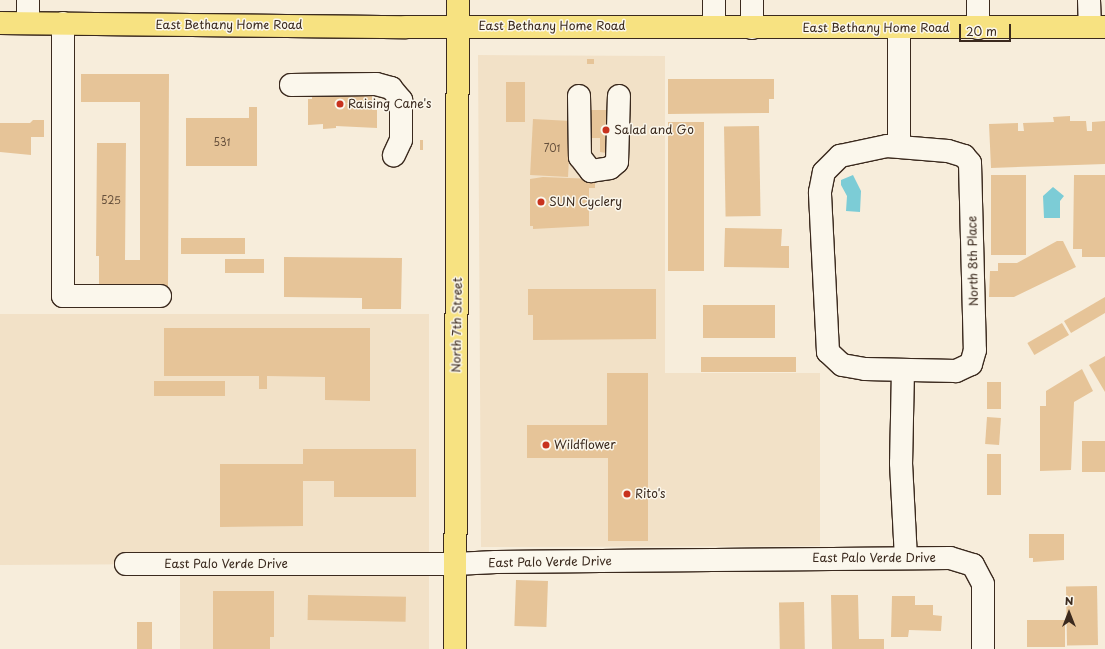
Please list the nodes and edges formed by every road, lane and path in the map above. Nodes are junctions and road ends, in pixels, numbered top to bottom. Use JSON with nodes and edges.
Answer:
{"nodes":[{"id":1,"x":28,"y":0,"type":"edge"},
{"id":2,"x":458,"y":0,"type":"edge"},
{"id":3,"x":714,"y":0,"type":"edge"},
{"id":4,"x":752,"y":0,"type":"edge"},
{"id":5,"x":978,"y":0,"type":"edge"},
{"id":6,"x":1089,"y":0,"type":"edge"},
{"id":7,"x":0,"y":23,"type":"edge"},
{"id":8,"x":28,"y":23,"type":"junction"},
{"id":9,"x":63,"y":24,"type":"junction"},
{"id":10,"x":459,"y":26,"type":"junction"},
{"id":11,"x":714,"y":27,"type":"junction"},
{"id":12,"x":1097,"y":27,"type":"edge"},
{"id":13,"x":752,"y":28,"type":"junction"},
{"id":14,"x":899,"y":28,"type":"junction"},
{"id":15,"x":978,"y":28,"type":"junction"},
{"id":16,"x":291,"y":85,"type":"dead end"},
{"id":17,"x":579,"y":96,"type":"dead end"},
{"id":18,"x":619,"y":96,"type":"dead end"},
{"id":19,"x":900,"y":146,"type":"junction"},
{"id":20,"x":394,"y":156,"type":"dead end"},
{"id":21,"x":160,"y":296,"type":"dead end"},
{"id":22,"x":903,"y":370,"type":"junction"},
{"id":23,"x":906,"y":558,"type":"junction"},
{"id":24,"x":126,"y":564,"type":"dead end"},
{"id":25,"x":455,"y":564,"type":"junction"},
{"id":26,"x":455,"y":649,"type":"edge"},
{"id":27,"x":983,"y":649,"type":"edge"}],
"edges":[{"from":1,"to":8,"type":"street"},
{"from":2,"to":10,"type":"main road","name":"North 7th Street"},
{"from":3,"to":11,"type":"street"},
{"from":4,"to":13,"type":"street"},
{"from":5,"to":15,"type":"street"},
{"from":6,"to":12,"type":"street"},
{"from":7,"to":8,"type":"main road","name":"East Bethany Home Road"},
{"from":8,"to":9,"type":"main road","name":"East Bethany Home Road"},
{"from":9,"to":10,"type":"main road","name":"East Bethany Home Road"},
{"from":9,"to":21,"type":"street"},
{"from":10,"to":11,"type":"main road","name":"East Bethany Home Road"},
{"from":10,"to":25,"type":"main road","name":"North 7th Street"},
{"from":11,"to":13,"type":"main road","name":"East Bethany Home Road"},
{"from":12,"to":15,"type":"main road","name":"East Bethany Home Road"},
{"from":13,"to":14,"type":"main road","name":"East Bethany Home Road"},
{"from":14,"to":15,"type":"main road","name":"East Bethany Home Road"},
{"from":14,"to":19,"type":"street"},
{"from":16,"to":20,"type":"street"},
{"from":17,"to":18,"type":"street"},
{"from":19,"to":22,"type":"street","name":"North 8th Place"},
{"from":19,"to":22,"type":"street","name":"North 8th Place"},
{"from":22,"to":23,"type":"street"},
{"from":23,"to":25,"type":"street","name":"East Palo Verde Drive"},
{"from":23,"to":27,"type":"street","name":"East Palo Verde Drive"},
{"from":24,"to":25,"type":"street","name":"East Palo Verde Drive"},
{"from":25,"to":26,"type":"main road","name":"North 7th Street"}]}
